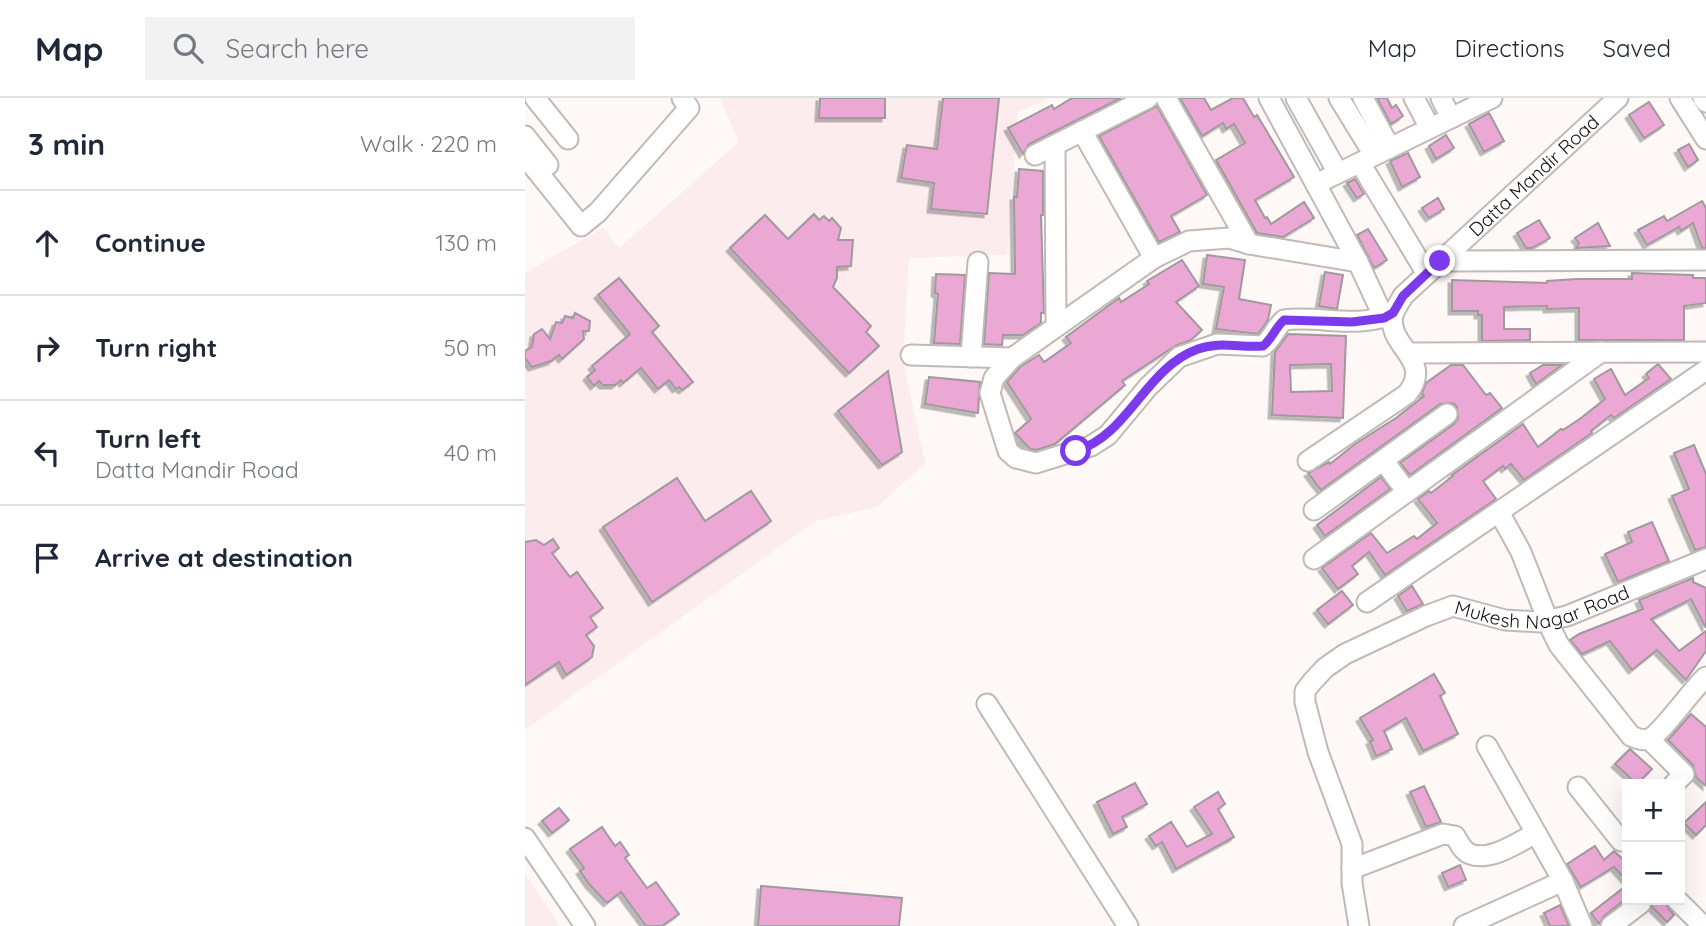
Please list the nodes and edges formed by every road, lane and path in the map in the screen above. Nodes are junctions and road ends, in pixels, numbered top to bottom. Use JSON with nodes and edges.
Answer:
{"nodes":[{"id":1,"x":535,"y":98,"type":"edge"},
{"id":2,"x":682,"y":98,"type":"edge"},
{"id":3,"x":1149,"y":98,"type":"edge"},
{"id":4,"x":1166,"y":98,"type":"edge"},
{"id":5,"x":1269,"y":98,"type":"edge"},
{"id":6,"x":1296,"y":98,"type":"edge"},
{"id":7,"x":1339,"y":98,"type":"edge"},
{"id":8,"x":1363,"y":98,"type":"edge"},
{"id":9,"x":1414,"y":98,"type":"edge"},
{"id":10,"x":1441,"y":98,"type":"edge"},
{"id":11,"x":1492,"y":98,"type":"edge"},
{"id":12,"x":1618,"y":98,"type":"edge"},
{"id":13,"x":1680,"y":98,"type":"edge"},
{"id":14,"x":1470,"y":103,"type":"edge"},
{"id":15,"x":1451,"y":118,"type":"junction"},
{"id":16,"x":1430,"y":128,"type":"junction"},
{"id":17,"x":1082,"y":131,"type":"junction"},
{"id":18,"x":525,"y":136,"type":"edge"},
{"id":19,"x":568,"y":139,"type":"dead end"},
{"id":20,"x":1706,"y":139,"type":"edge"},
{"id":21,"x":1055,"y":145,"type":"junction"},
{"id":22,"x":1035,"y":155,"type":"dead end"},
{"id":23,"x":1375,"y":155,"type":"junction"},
{"id":24,"x":525,"y":156,"type":"edge"},
{"id":25,"x":1338,"y":173,"type":"junction"},
{"id":26,"x":1316,"y":184,"type":"junction"},
{"id":27,"x":591,"y":217,"type":"junction"},
{"id":28,"x":1249,"y":244,"type":"junction"},
{"id":29,"x":1154,"y":258,"type":"junction"},
{"id":30,"x":1706,"y":260,"type":"edge"},
{"id":31,"x":978,"y":262,"type":"dead end"},
{"id":32,"x":1358,"y":262,"type":"junction"},
{"id":33,"x":1434,"y":268,"type":"junction"},
{"id":34,"x":1389,"y":316,"type":"junction"},
{"id":35,"x":1056,"y":326,"type":"junction"},
{"id":36,"x":1601,"y":352,"type":"junction"},
{"id":37,"x":1706,"y":352,"type":"edge"},
{"id":38,"x":1410,"y":353,"type":"junction"},
{"id":39,"x":911,"y":355,"type":"dead end"},
{"id":40,"x":971,"y":357,"type":"junction"},
{"id":41,"x":1012,"y":358,"type":"junction"},
{"id":42,"x":1706,"y":370,"type":"edge"},
{"id":43,"x":1447,"y":414,"type":"dead end"},
{"id":44,"x":1383,"y":460,"type":"junction"},
{"id":45,"x":1308,"y":461,"type":"dead end"},
{"id":46,"x":1407,"y":492,"type":"junction"},
{"id":47,"x":1314,"y":510,"type":"dead end"},
{"id":48,"x":1499,"y":512,"type":"junction"},
{"id":49,"x":1314,"y":559,"type":"dead end"},
{"id":50,"x":1706,"y":559,"type":"edge"},
{"id":51,"x":1367,"y":602,"type":"dead end"},
{"id":52,"x":1548,"y":620,"type":"junction"},
{"id":53,"x":1706,"y":677,"type":"edge"},
{"id":54,"x":987,"y":704,"type":"dead end"},
{"id":55,"x":1649,"y":739,"type":"junction"},
{"id":56,"x":1487,"y":746,"type":"dead end"},
{"id":57,"x":1678,"y":779,"type":"edge"},
{"id":58,"x":1578,"y":787,"type":"dead end"},
{"id":59,"x":1536,"y":833,"type":"junction"},
{"id":60,"x":525,"y":838,"type":"edge"},
{"id":61,"x":1622,"y":838,"type":"edge"},
{"id":62,"x":1352,"y":869,"type":"junction"},
{"id":63,"x":1563,"y":881,"type":"junction"},
{"id":64,"x":1639,"y":905,"type":"edge"},
{"id":65,"x":1682,"y":905,"type":"edge"},
{"id":66,"x":585,"y":926,"type":"edge"},
{"id":67,"x":1128,"y":926,"type":"edge"},
{"id":68,"x":1359,"y":926,"type":"edge"},
{"id":69,"x":1464,"y":926,"type":"edge"},
{"id":70,"x":1583,"y":926,"type":"edge"},
{"id":71,"x":1611,"y":926,"type":"edge"},
{"id":72,"x":1703,"y":926,"type":"edge"}],
"edges":[{"from":1,"to":19,"type":"street"},
{"from":2,"to":27,"type":"street"},
{"from":3,"to":17,"type":"street"},
{"from":4,"to":28,"type":"street"},
{"from":5,"to":26,"type":"street"},
{"from":6,"to":25,"type":"street"},
{"from":7,"to":23,"type":"street"},
{"from":8,"to":23,"type":"street"},
{"from":9,"to":16,"type":"street"},
{"from":10,"to":15,"type":"street"},
{"from":11,"to":14,"type":"street"},
{"from":12,"to":33,"type":"street","name":"Datta Mandir Road"},
{"from":13,"to":20,"type":"street"},
{"from":14,"to":15,"type":"street"},
{"from":15,"to":16,"type":"street"},
{"from":16,"to":23,"type":"street"},
{"from":17,"to":21,"type":"street"},
{"from":17,"to":29,"type":"street"},
{"from":18,"to":27,"type":"street"},
{"from":21,"to":22,"type":"street"},
{"from":21,"to":35,"type":"street"},
{"from":23,"to":25,"type":"street"},
{"from":23,"to":33,"type":"street"},
{"from":24,"to":27,"type":"street"},
{"from":25,"to":26,"type":"street"},
{"from":26,"to":32,"type":"street"},
{"from":28,"to":29,"type":"street"},
{"from":28,"to":32,"type":"street"},
{"from":29,"to":35,"type":"street"},
{"from":30,"to":33,"type":"street"},
{"from":31,"to":40,"type":"street"},
{"from":32,"to":34,"type":"street"},
{"from":33,"to":34,"type":"street","name":"Datta Mandir Road"},
{"from":34,"to":38,"type":"street"},
{"from":34,"to":41,"type":"street"},
{"from":35,"to":41,"type":"street"},
{"from":36,"to":37,"type":"street"},
{"from":36,"to":38,"type":"street"},
{"from":36,"to":46,"type":"street"},
{"from":38,"to":45,"type":"street"},
{"from":39,"to":40,"type":"street"},
{"from":40,"to":41,"type":"street"},
{"from":42,"to":48,"type":"street"},
{"from":43,"to":44,"type":"street"},
{"from":44,"to":46,"type":"street"},
{"from":44,"to":47,"type":"street"},
{"from":46,"to":49,"type":"street"},
{"from":48,"to":51,"type":"street"},
{"from":48,"to":52,"type":"street"},
{"from":50,"to":52,"type":"street","name":"Mukesh Nagar Road"},
{"from":52,"to":55,"type":"street"},
{"from":52,"to":62,"type":"street","name":"Mukesh Nagar Road"},
{"from":53,"to":55,"type":"street"},
{"from":54,"to":67,"type":"street"},
{"from":55,"to":57,"type":"street"},
{"from":56,"to":59,"type":"street"},
{"from":58,"to":61,"type":"street"},
{"from":59,"to":62,"type":"street"},
{"from":59,"to":63,"type":"street"},
{"from":60,"to":66,"type":"street"},
{"from":62,"to":68,"type":"street","name":"Mukesh Nagar Road"},
{"from":63,"to":69,"type":"street"},
{"from":63,"to":70,"type":"street"},
{"from":64,"to":71,"type":"street"},
{"from":65,"to":72,"type":"street"}]}
